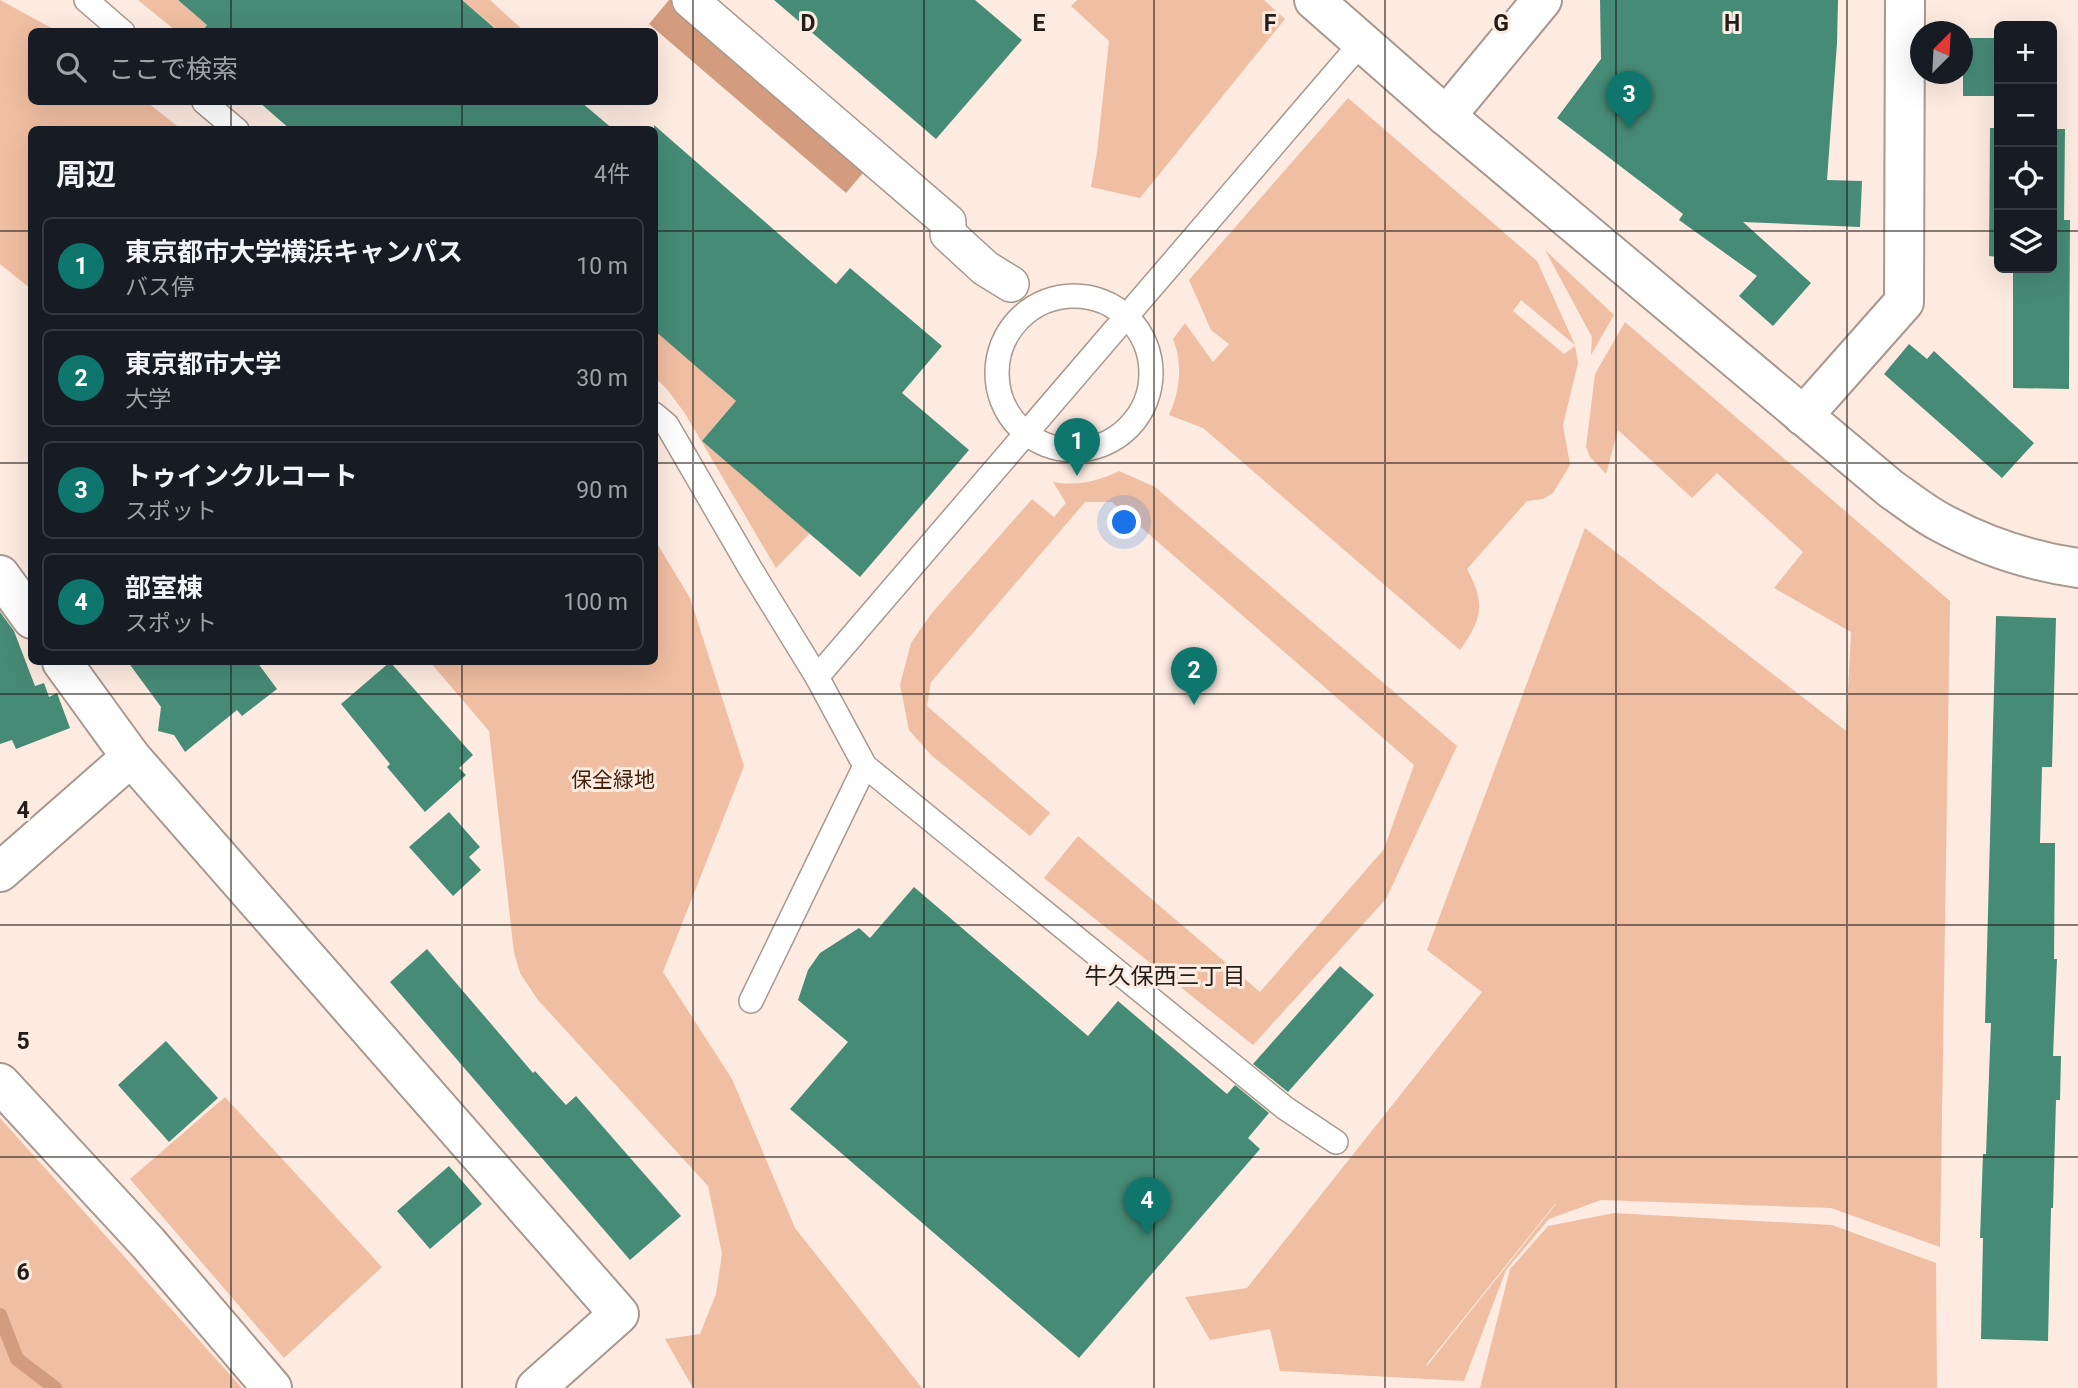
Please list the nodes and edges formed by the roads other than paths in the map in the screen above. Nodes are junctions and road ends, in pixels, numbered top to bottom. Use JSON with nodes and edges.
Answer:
{"nodes":[{"id":1,"x":86,"y":0,"type":"edge"},
{"id":2,"x":690,"y":0,"type":"edge"},
{"id":3,"x":1314,"y":0,"type":"edge"},
{"id":4,"x":1542,"y":0,"type":"edge"},
{"id":5,"x":1905,"y":0,"type":"edge"},
{"id":6,"x":118,"y":28,"type":"edge"},
{"id":7,"x":1361,"y":43,"type":"junction"},
{"id":8,"x":208,"y":105,"type":"edge"},
{"id":9,"x":1446,"y":116,"type":"junction"},
{"id":10,"x":232,"y":126,"type":"edge"},
{"id":11,"x":1011,"y":284,"type":"dead end"},
{"id":12,"x":1127,"y":316,"type":"junction"},
{"id":13,"x":1803,"y":416,"type":"junction"},
{"id":14,"x":658,"y":417,"type":"edge"},
{"id":15,"x":1025,"y":434,"type":"junction"},
{"id":16,"x":2078,"y":568,"type":"edge"},
{"id":17,"x":0,"y":575,"type":"edge"},
{"id":18,"x":28,"y":613,"type":"edge"},
{"id":19,"x":64,"y":665,"type":"edge"},
{"id":20,"x":817,"y":677,"type":"junction"},
{"id":21,"x":131,"y":757,"type":"junction"},
{"id":22,"x":865,"y":766,"type":"junction"},
{"id":23,"x":0,"y":872,"type":"edge"},
{"id":24,"x":751,"y":1001,"type":"dead end"},
{"id":25,"x":0,"y":1083,"type":"edge"},
{"id":26,"x":1336,"y":1142,"type":"dead end"},
{"id":27,"x":272,"y":1388,"type":"edge"},
{"id":28,"x":536,"y":1388,"type":"edge"}],
"edges":[{"from":1,"to":6,"type":"lane"},
{"from":2,"to":11,"type":"street"},
{"from":3,"to":7,"type":"street"},
{"from":4,"to":9,"type":"street"},
{"from":5,"to":13,"type":"street"},
{"from":7,"to":9,"type":"street"},
{"from":7,"to":12,"type":"lane"},
{"from":8,"to":10,"type":"lane"},
{"from":9,"to":13,"type":"street"},
{"from":12,"to":15,"type":"lane"},
{"from":12,"to":15,"type":"lane"},
{"from":12,"to":15,"type":"lane"},
{"from":13,"to":16,"type":"street"},
{"from":14,"to":20,"type":"lane"},
{"from":15,"to":20,"type":"lane"},
{"from":17,"to":18,"type":"street"},
{"from":19,"to":21,"type":"street"},
{"from":20,"to":22,"type":"lane"},
{"from":21,"to":23,"type":"street"},
{"from":21,"to":28,"type":"street"},
{"from":22,"to":24,"type":"lane"},
{"from":22,"to":26,"type":"lane"},
{"from":25,"to":27,"type":"street"}]}
